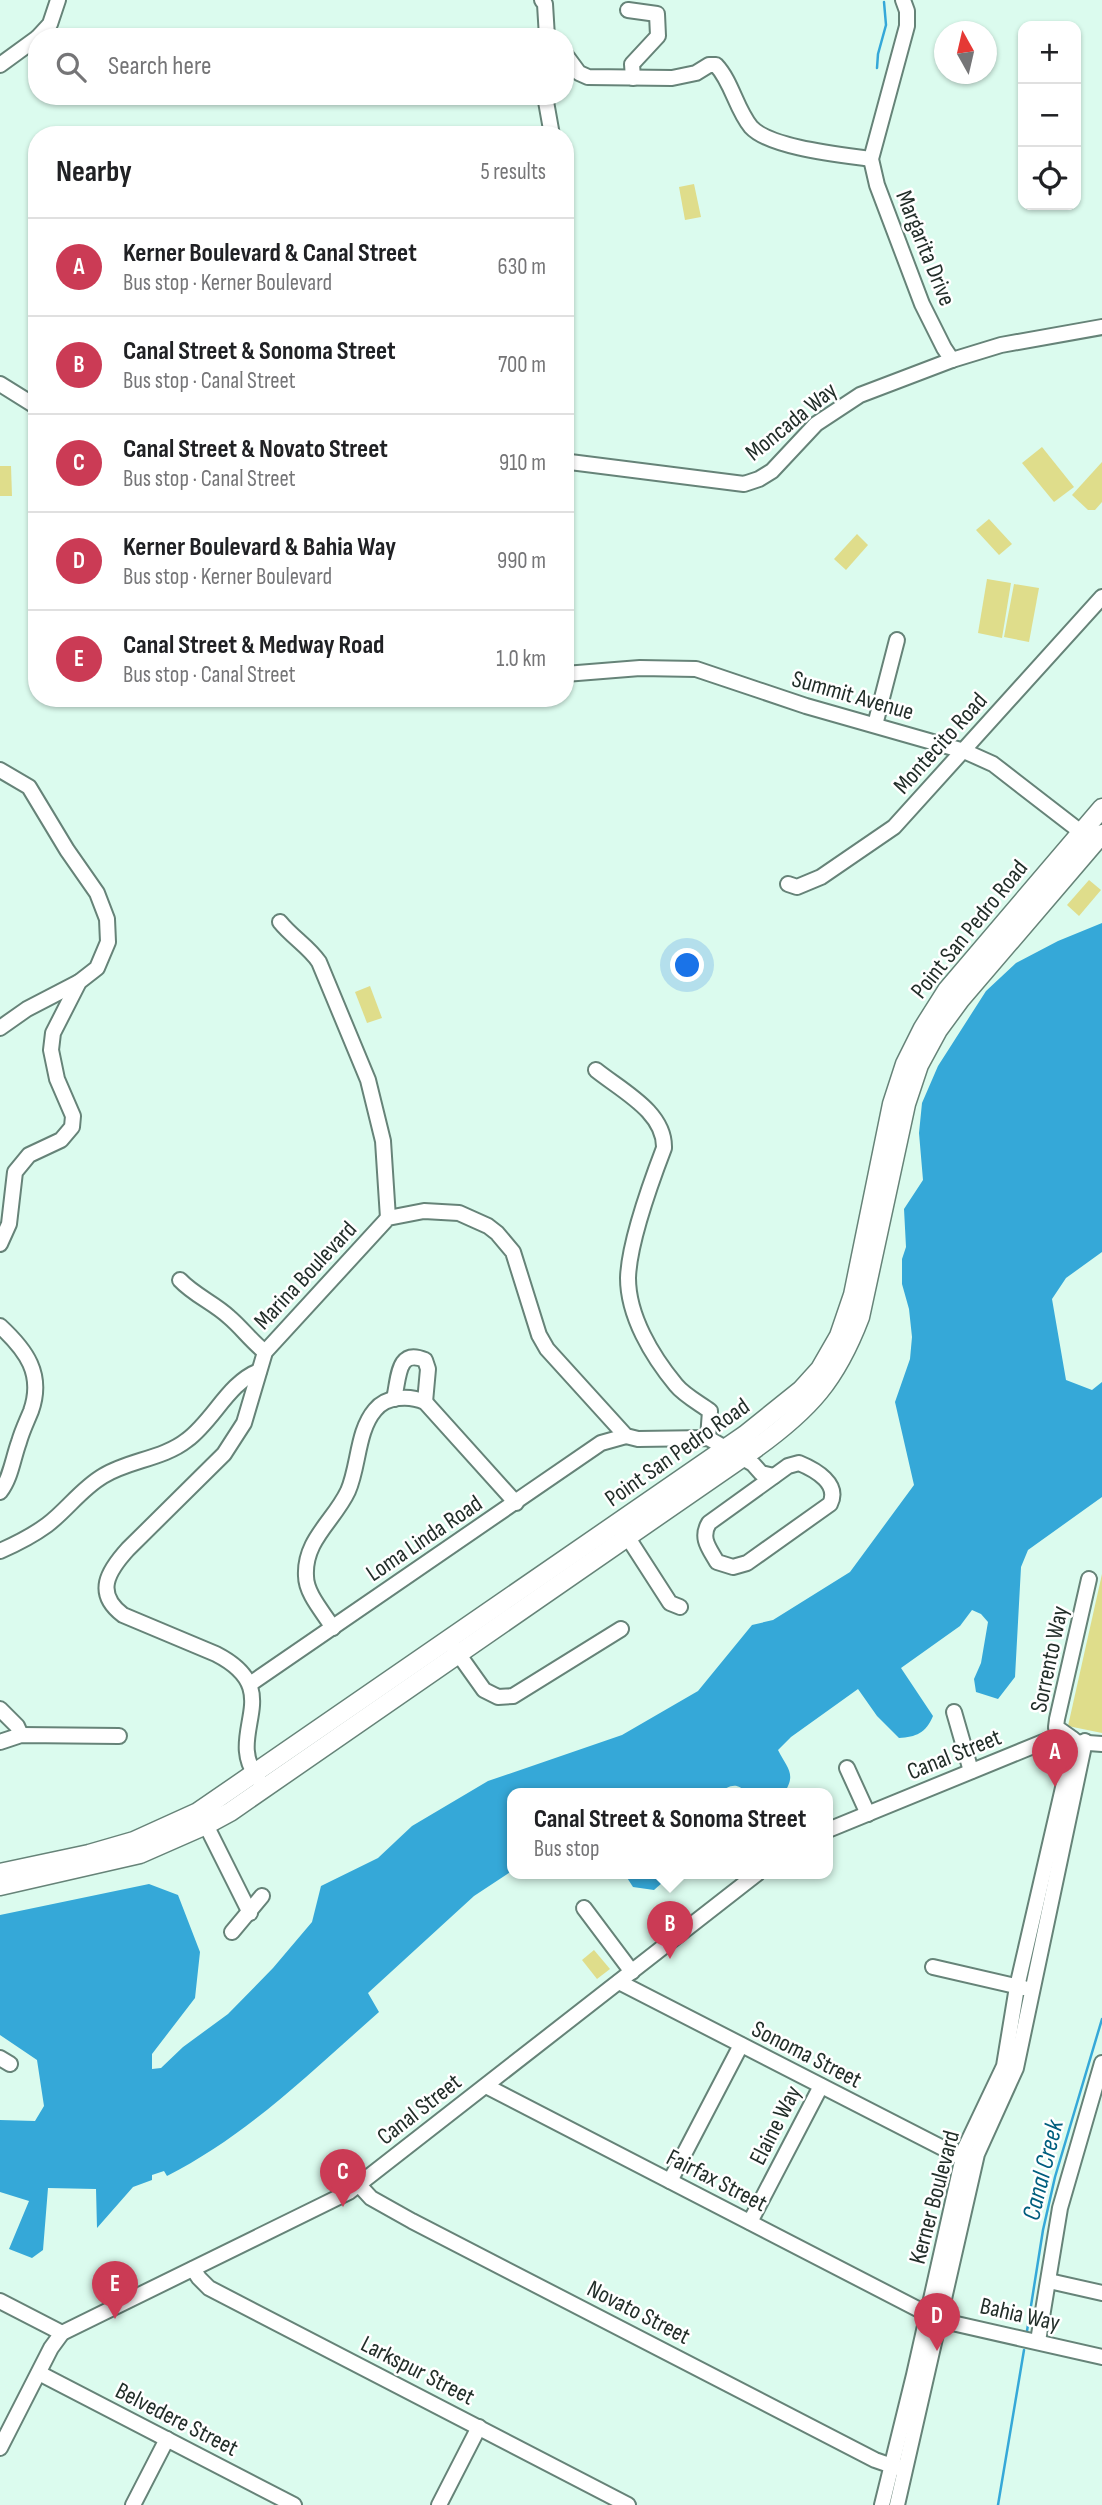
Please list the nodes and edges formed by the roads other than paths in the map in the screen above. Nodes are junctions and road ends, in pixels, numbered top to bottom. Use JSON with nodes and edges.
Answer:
{"nodes":[{"id":1,"x":58,"y":0,"type":"edge"},
{"id":2,"x":542,"y":0,"type":"edge"},
{"id":3,"x":903,"y":0,"type":"edge"},
{"id":4,"x":628,"y":10,"type":"dead end"},
{"id":5,"x":46,"y":28,"type":"edge"},
{"id":6,"x":546,"y":28,"type":"edge"},
{"id":7,"x":28,"y":45,"type":"edge"},
{"id":8,"x":0,"y":65,"type":"edge"},
{"id":9,"x":574,"y":66,"type":"edge"},
{"id":10,"x":633,"y":78,"type":"junction"},
{"id":11,"x":547,"y":105,"type":"edge"},
{"id":12,"x":550,"y":126,"type":"edge"},
{"id":13,"x":871,"y":159,"type":"junction"},
{"id":14,"x":1102,"y":327,"type":"edge"},
{"id":15,"x":952,"y":360,"type":"junction"},
{"id":16,"x":0,"y":384,"type":"edge"},
{"id":17,"x":28,"y":401,"type":"edge"},
{"id":18,"x":574,"y":463,"type":"edge"},
{"id":19,"x":1102,"y":597,"type":"edge"},
{"id":20,"x":897,"y":640,"type":"dead end"},
{"id":21,"x":574,"y":673,"type":"edge"},
{"id":22,"x":875,"y":725,"type":"junction"},
{"id":23,"x":964,"y":751,"type":"junction"},
{"id":24,"x":0,"y":770,"type":"edge"},
{"id":25,"x":1102,"y":808,"type":"edge"},
{"id":26,"x":1095,"y":838,"type":"edge"},
{"id":27,"x":788,"y":884,"type":"dead end"},
{"id":28,"x":281,"y":922,"type":"dead end"},
{"id":29,"x":79,"y":982,"type":"junction"},
{"id":30,"x":0,"y":1028,"type":"edge"},
{"id":31,"x":596,"y":1070,"type":"dead end"},
{"id":32,"x":388,"y":1218,"type":"junction"},
{"id":33,"x":0,"y":1244,"type":"edge"},
{"id":34,"x":180,"y":1280,"type":"dead end"},
{"id":35,"x":0,"y":1326,"type":"edge"},
{"id":36,"x":265,"y":1352,"type":"junction"},
{"id":37,"x":259,"y":1371,"type":"junction"},
{"id":38,"x":394,"y":1399,"type":"junction"},
{"id":39,"x":425,"y":1402,"type":"junction"},
{"id":40,"x":626,"y":1436,"type":"junction"},
{"id":41,"x":708,"y":1438,"type":"junction"},
{"id":42,"x":734,"y":1453,"type":"junction"},
{"id":43,"x":774,"y":1475,"type":"junction"},
{"id":44,"x":0,"y":1492,"type":"edge"},
{"id":45,"x":751,"y":1492,"type":"junction"},
{"id":46,"x":516,"y":1503,"type":"junction"},
{"id":47,"x":623,"y":1530,"type":"junction"},
{"id":48,"x":0,"y":1551,"type":"edge"},
{"id":49,"x":1089,"y":1579,"type":"dead end"},
{"id":50,"x":680,"y":1607,"type":"dead end"},
{"id":51,"x":333,"y":1628,"type":"junction"},
{"id":52,"x":621,"y":1629,"type":"dead end"},
{"id":53,"x":453,"y":1647,"type":"junction"},
{"id":54,"x":250,"y":1684,"type":"junction"},
{"id":55,"x":0,"y":1709,"type":"edge"},
{"id":56,"x":954,"y":1712,"type":"dead end"},
{"id":57,"x":21,"y":1735,"type":"junction"},
{"id":58,"x":119,"y":1736,"type":"dead end"},
{"id":59,"x":1080,"y":1741,"type":"junction"},
{"id":60,"x":0,"y":1742,"type":"edge"},
{"id":61,"x":1102,"y":1744,"type":"edge"},
{"id":62,"x":847,"y":1768,"type":"dead end"},
{"id":63,"x":971,"y":1771,"type":"junction"},
{"id":64,"x":259,"y":1780,"type":"junction"},
{"id":65,"x":868,"y":1814,"type":"junction"},
{"id":66,"x":206,"y":1825,"type":"junction"},
{"id":67,"x":833,"y":1828,"type":"edge"},
{"id":68,"x":0,"y":1873,"type":"edge"},
{"id":69,"x":746,"y":1879,"type":"edge"},
{"id":70,"x":0,"y":1886,"type":"edge"},
{"id":71,"x":262,"y":1896,"type":"dead end"},
{"id":72,"x":584,"y":1908,"type":"dead end"},
{"id":73,"x":250,"y":1913,"type":"junction"},
{"id":74,"x":232,"y":1932,"type":"dead end"},
{"id":75,"x":933,"y":1967,"type":"dead end"},
{"id":76,"x":632,"y":1972,"type":"junction"},
{"id":77,"x":619,"y":1982,"type":"junction"},
{"id":78,"x":1017,"y":1987,"type":"junction"},
{"id":79,"x":1032,"y":1990,"type":"junction"},
{"id":80,"x":741,"y":2045,"type":"junction"},
{"id":81,"x":1102,"y":2063,"type":"edge"},
{"id":82,"x":486,"y":2086,"type":"junction"},
{"id":83,"x":821,"y":2086,"type":"junction"},
{"id":84,"x":969,"y":2161,"type":"junction"},
{"id":85,"x":670,"y":2181,"type":"junction"},
{"id":86,"x":359,"y":2185,"type":"junction"},
{"id":87,"x":750,"y":2222,"type":"junction"},
{"id":88,"x":193,"y":2269,"type":"junction"},
{"id":89,"x":1049,"y":2281,"type":"junction"},
{"id":90,"x":1102,"y":2293,"type":"edge"},
{"id":91,"x":0,"y":2301,"type":"edge"},
{"id":92,"x":933,"y":2317,"type":"junction"},
{"id":93,"x":62,"y":2333,"type":"junction"},
{"id":94,"x":1038,"y":2342,"type":"junction"},
{"id":95,"x":1102,"y":2357,"type":"edge"},
{"id":96,"x":39,"y":2373,"type":"junction"},
{"id":97,"x":479,"y":2427,"type":"junction"},
{"id":98,"x":167,"y":2439,"type":"junction"},
{"id":99,"x":0,"y":2448,"type":"edge"},
{"id":100,"x":897,"y":2468,"type":"junction"},
{"id":101,"x":274,"y":2500,"type":"edge"},
{"id":102,"x":133,"y":2505,"type":"edge"},
{"id":103,"x":294,"y":2505,"type":"edge"},
{"id":104,"x":439,"y":2505,"type":"edge"},
{"id":105,"x":628,"y":2505,"type":"edge"},
{"id":106,"x":881,"y":2505,"type":"edge"},
{"id":107,"x":897,"y":2505,"type":"edge"}],
"edges":[{"from":1,"to":5,"type":"street"},
{"from":2,"to":6,"type":"street"},
{"from":3,"to":13,"type":"street","name":"Margarita Drive"},
{"from":4,"to":10,"type":"street"},
{"from":7,"to":8,"type":"street"},
{"from":9,"to":10,"type":"street"},
{"from":10,"to":13,"type":"street"},
{"from":11,"to":12,"type":"street"},
{"from":13,"to":15,"type":"street","name":"Margarita Drive"},
{"from":14,"to":15,"type":"street"},
{"from":15,"to":18,"type":"street","name":"Moncada Way"},
{"from":16,"to":17,"type":"street"},
{"from":19,"to":23,"type":"street","name":"Montecito Road"},
{"from":20,"to":22,"type":"street"},
{"from":21,"to":22,"type":"street","name":"Summit Avenue"},
{"from":22,"to":23,"type":"street","name":"Summit Avenue"},
{"from":23,"to":26,"type":"street","name":"Summit Avenue"},
{"from":23,"to":27,"type":"street","name":"Montecito Road"},
{"from":24,"to":29,"type":"street"},
{"from":25,"to":26,"type":"main road","name":"Point San Pedro Road"},
{"from":26,"to":42,"type":"main road","name":"Point San Pedro Road"},
{"from":28,"to":32,"type":"street"},
{"from":29,"to":30,"type":"street"},
{"from":29,"to":33,"type":"street"},
{"from":31,"to":41,"type":"street"},
{"from":32,"to":36,"type":"street","name":"Marina Boulevard"},
{"from":32,"to":40,"type":"street","name":"Marina Boulevard"},
{"from":34,"to":36,"type":"street"},
{"from":35,"to":44,"type":"street"},
{"from":36,"to":37,"type":"street","name":"Marina Boulevard"},
{"from":37,"to":48,"type":"street"},
{"from":37,"to":54,"type":"street","name":"Marina Boulevard"},
{"from":38,"to":39,"type":"street"},
{"from":38,"to":39,"type":"street"},
{"from":38,"to":51,"type":"street"},
{"from":39,"to":46,"type":"street"},
{"from":40,"to":41,"type":"street"},
{"from":40,"to":46,"type":"street","name":"Loma Linda Road"},
{"from":41,"to":42,"type":"street"},
{"from":42,"to":43,"type":"street"},
{"from":42,"to":45,"type":"street"},
{"from":42,"to":47,"type":"main road","name":"Point San Pedro Road"},
{"from":43,"to":45,"type":"street"},
{"from":43,"to":45,"type":"street"},
{"from":46,"to":51,"type":"street","name":"Loma Linda Road"},
{"from":47,"to":50,"type":"street"},
{"from":47,"to":53,"type":"main road","name":"Point San Pedro Road"},
{"from":49,"to":59,"type":"street","name":"Sorrento Way"},
{"from":51,"to":54,"type":"street","name":"Loma Linda Road"},
{"from":52,"to":53,"type":"street"},
{"from":53,"to":64,"type":"main road","name":"Point San Pedro Road"},
{"from":54,"to":64,"type":"street"},
{"from":55,"to":57,"type":"street"},
{"from":56,"to":63,"type":"street"},
{"from":57,"to":58,"type":"street"},
{"from":57,"to":60,"type":"street"},
{"from":59,"to":61,"type":"street","name":"Canal Street"},
{"from":59,"to":63,"type":"street","name":"Canal Street"},
{"from":59,"to":78,"type":"street","name":"Kerner Boulevard"},
{"from":59,"to":79,"type":"street","name":"Kerner Boulevard"},
{"from":62,"to":65,"type":"street"},
{"from":63,"to":65,"type":"street","name":"Canal Street"},
{"from":64,"to":66,"type":"main road","name":"Point San Pedro Road"},
{"from":64,"to":68,"type":"main road","name":"Point San Pedro Road"},
{"from":65,"to":67,"type":"street","name":"Canal Street"},
{"from":66,"to":70,"type":"main road","name":"Point San Pedro Road"},
{"from":66,"to":73,"type":"street"},
{"from":69,"to":76,"type":"street","name":"Canal Street"},
{"from":71,"to":73,"type":"street"},
{"from":72,"to":76,"type":"street"},
{"from":73,"to":74,"type":"street"},
{"from":75,"to":78,"type":"street"},
{"from":76,"to":77,"type":"street","name":"Canal Street"},
{"from":77,"to":80,"type":"street","name":"Sonoma Street"},
{"from":77,"to":82,"type":"street","name":"Canal Street"},
{"from":78,"to":79,"type":"street"},
{"from":78,"to":84,"type":"street","name":"Kerner Boulevard"},
{"from":79,"to":84,"type":"street","name":"Kerner Boulevard"},
{"from":80,"to":83,"type":"street","name":"Sonoma Street"},
{"from":80,"to":85,"type":"street"},
{"from":81,"to":89,"type":"street"},
{"from":82,"to":85,"type":"street","name":"Fairfax Street"},
{"from":82,"to":86,"type":"street","name":"Canal Street"},
{"from":83,"to":84,"type":"street","name":"Sonoma Street"},
{"from":83,"to":87,"type":"street","name":"Elaine Way"},
{"from":84,"to":92,"type":"street","name":"Kerner Boulevard"},
{"from":85,"to":87,"type":"street","name":"Fairfax Street"},
{"from":86,"to":88,"type":"street","name":"Canal Street"},
{"from":86,"to":100,"type":"street","name":"Novato Street"},
{"from":87,"to":92,"type":"street","name":"Fairfax Street"},
{"from":88,"to":93,"type":"street","name":"Canal Street"},
{"from":88,"to":97,"type":"street","name":"Larkspur Street"},
{"from":89,"to":90,"type":"street"},
{"from":89,"to":94,"type":"street"},
{"from":91,"to":93,"type":"street"},
{"from":92,"to":94,"type":"street","name":"Bahia Way"},
{"from":92,"to":100,"type":"street","name":"Kerner Boulevard"},
{"from":93,"to":96,"type":"street"},
{"from":94,"to":95,"type":"street","name":"Bahia Way"},
{"from":96,"to":98,"type":"street","name":"Belvedere Street"},
{"from":96,"to":99,"type":"street"},
{"from":97,"to":104,"type":"street"},
{"from":97,"to":105,"type":"street","name":"Larkspur Street"},
{"from":98,"to":101,"type":"street","name":"Belvedere Street"},
{"from":98,"to":102,"type":"street"},
{"from":100,"to":106,"type":"street","name":"Kerner Boulevard"},
{"from":100,"to":107,"type":"street","name":"Kerner Boulevard"},
{"from":101,"to":103,"type":"street","name":"Belvedere Street"}]}
